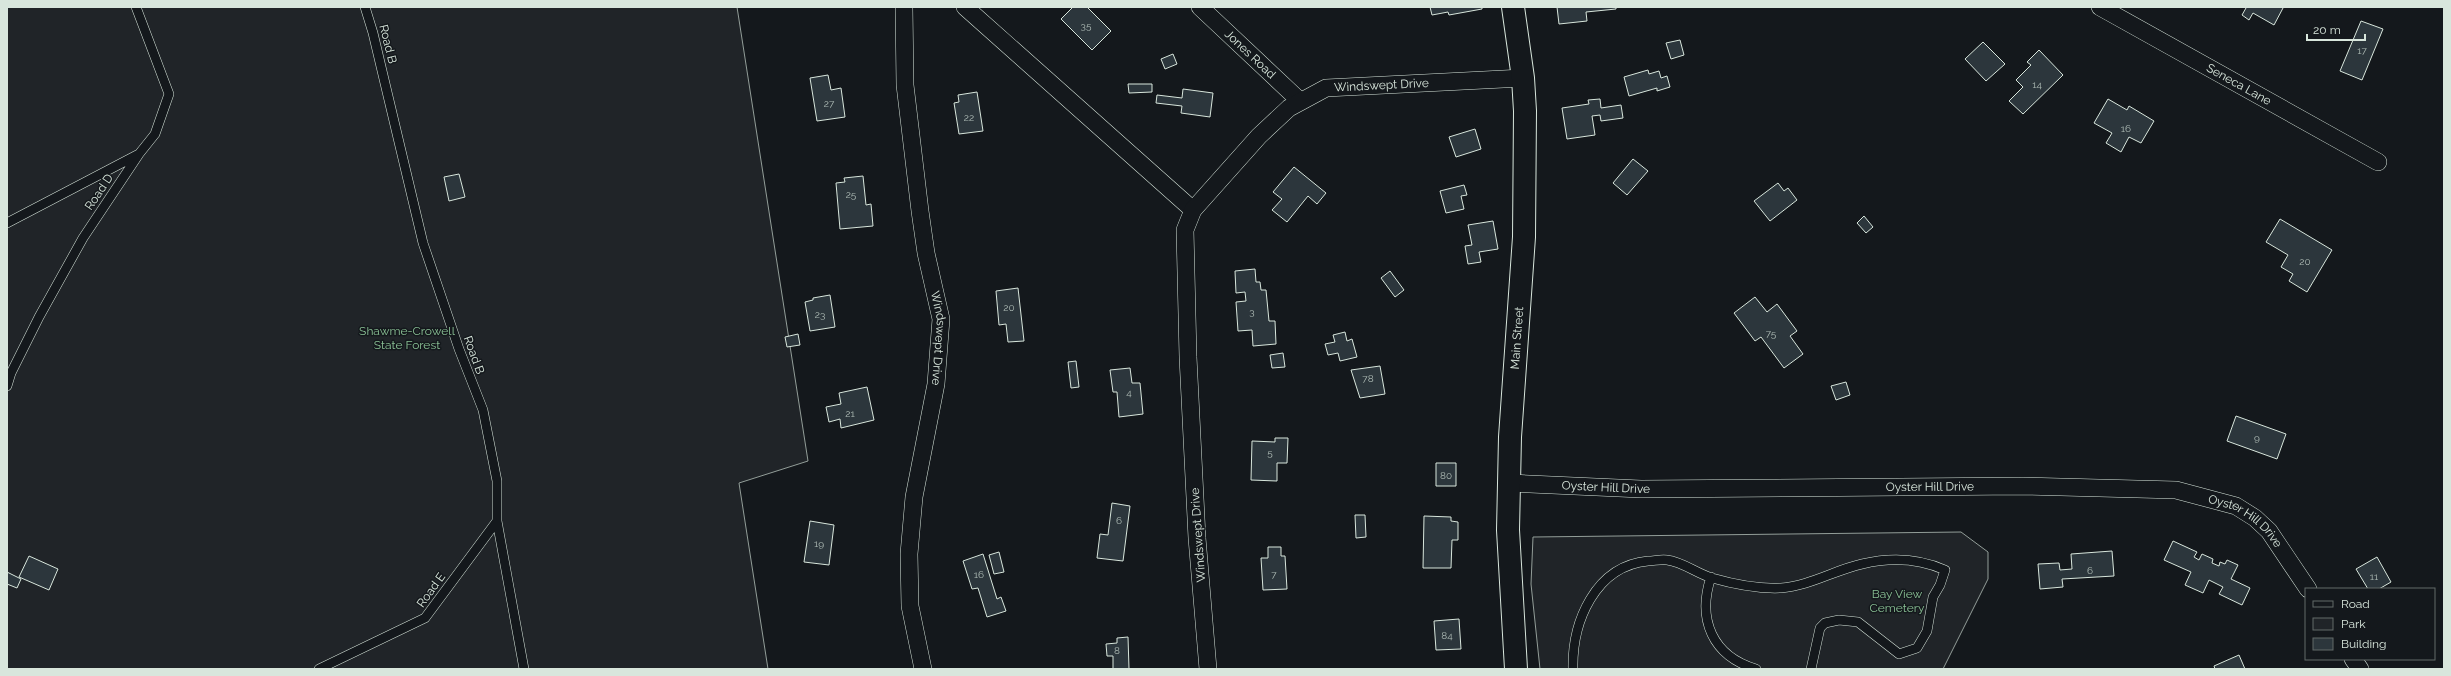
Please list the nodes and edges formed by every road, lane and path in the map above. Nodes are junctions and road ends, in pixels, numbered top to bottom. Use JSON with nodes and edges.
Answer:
{"nodes":[{"id":1,"x":136,"y":7,"type":"edge"},
{"id":2,"x":365,"y":7,"type":"edge"},
{"id":3,"x":904,"y":7,"type":"edge"},
{"id":4,"x":965,"y":7,"type":"edge"},
{"id":5,"x":1200,"y":7,"type":"edge"},
{"id":6,"x":1513,"y":7,"type":"edge"},
{"id":7,"x":2100,"y":7,"type":"edge"},
{"id":8,"x":1524,"y":78,"type":"junction"},
{"id":9,"x":1300,"y":101,"type":"junction"},
{"id":10,"x":139,"y":154,"type":"junction"},
{"id":11,"x":2378,"y":162,"type":"dead end"},
{"id":12,"x":1193,"y":210,"type":"junction"},
{"id":13,"x":7,"y":223,"type":"edge"},
{"id":14,"x":7,"y":386,"type":"edge"},
{"id":15,"x":1510,"y":483,"type":"junction"},
{"id":16,"x":497,"y":521,"type":"junction"},
{"id":17,"x":1711,"y":578,"type":"junction"},
{"id":18,"x":2307,"y":588,"type":"edge"},
{"id":19,"x":2354,"y":660,"type":"edge"},
{"id":20,"x":319,"y":669,"type":"edge"},
{"id":21,"x":524,"y":669,"type":"edge"},
{"id":22,"x":923,"y":669,"type":"edge"},
{"id":23,"x":1208,"y":669,"type":"edge"},
{"id":24,"x":1516,"y":669,"type":"edge"},
{"id":25,"x":1573,"y":669,"type":"edge"},
{"id":26,"x":1756,"y":669,"type":"edge"},
{"id":27,"x":1811,"y":669,"type":"edge"},
{"id":28,"x":2360,"y":669,"type":"edge"}],
"edges":[{"from":1,"to":10,"type":"lane","name":"Road D"},
{"from":2,"to":16,"type":"lane","name":"Road B"},
{"from":3,"to":22,"type":"street","name":"Windswept Drive"},
{"from":4,"to":12,"type":"street"},
{"from":5,"to":9,"type":"street","name":"Jones Road"},
{"from":6,"to":8,"type":"main road","name":"Main Street"},
{"from":7,"to":11,"type":"street","name":"Seneca Lane"},
{"from":8,"to":9,"type":"street","name":"Windswept Drive"},
{"from":8,"to":15,"type":"main road","name":"Main Street"},
{"from":9,"to":12,"type":"street","name":"Windswept Drive"},
{"from":10,"to":13,"type":"lane"},
{"from":10,"to":14,"type":"lane","name":"Road D"},
{"from":12,"to":23,"type":"street","name":"Windswept Drive"},
{"from":15,"to":18,"type":"street","name":"Oyster Hill Drive"},
{"from":15,"to":24,"type":"main road","name":"Main Street"},
{"from":16,"to":20,"type":"lane","name":"Road E"},
{"from":16,"to":21,"type":"lane","name":"Road B"},
{"from":17,"to":25,"type":"lane"},
{"from":17,"to":26,"type":"lane"},
{"from":17,"to":27,"type":"lane"},
{"from":19,"to":28,"type":"street"}]}
